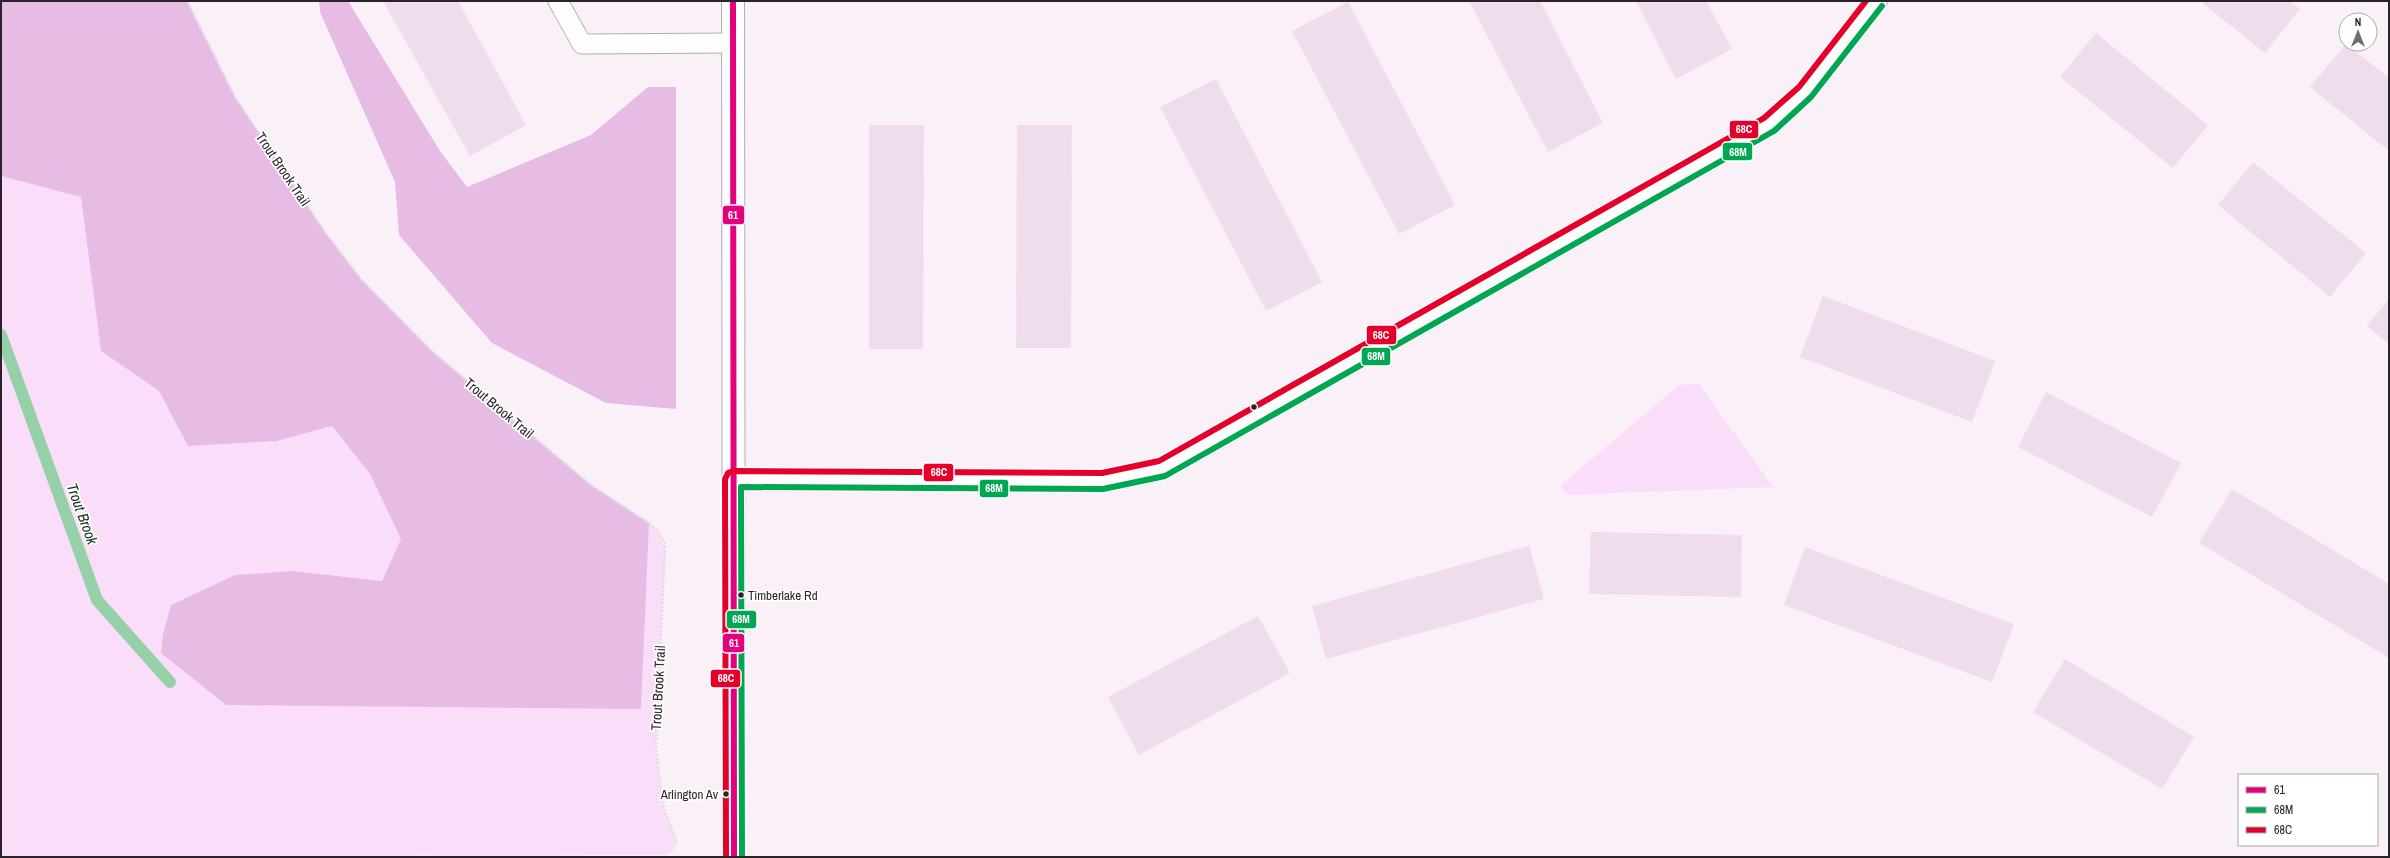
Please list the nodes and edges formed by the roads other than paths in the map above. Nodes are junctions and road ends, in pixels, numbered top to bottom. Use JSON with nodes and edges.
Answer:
{"nodes":[{"id":1,"x":558,"y":1,"type":"edge"},
{"id":2,"x":733,"y":1,"type":"edge"},
{"id":3,"x":1876,"y":1,"type":"edge"},
{"id":4,"x":733,"y":43,"type":"junction"},
{"id":5,"x":733,"y":478,"type":"junction"},
{"id":6,"x":734,"y":857,"type":"edge"}],
"edges":[{"from":1,"to":4,"type":"lane"},
{"from":2,"to":4,"type":"street"},
{"from":3,"to":5,"type":"street"},
{"from":4,"to":5,"type":"street"},
{"from":5,"to":6,"type":"street"}]}
